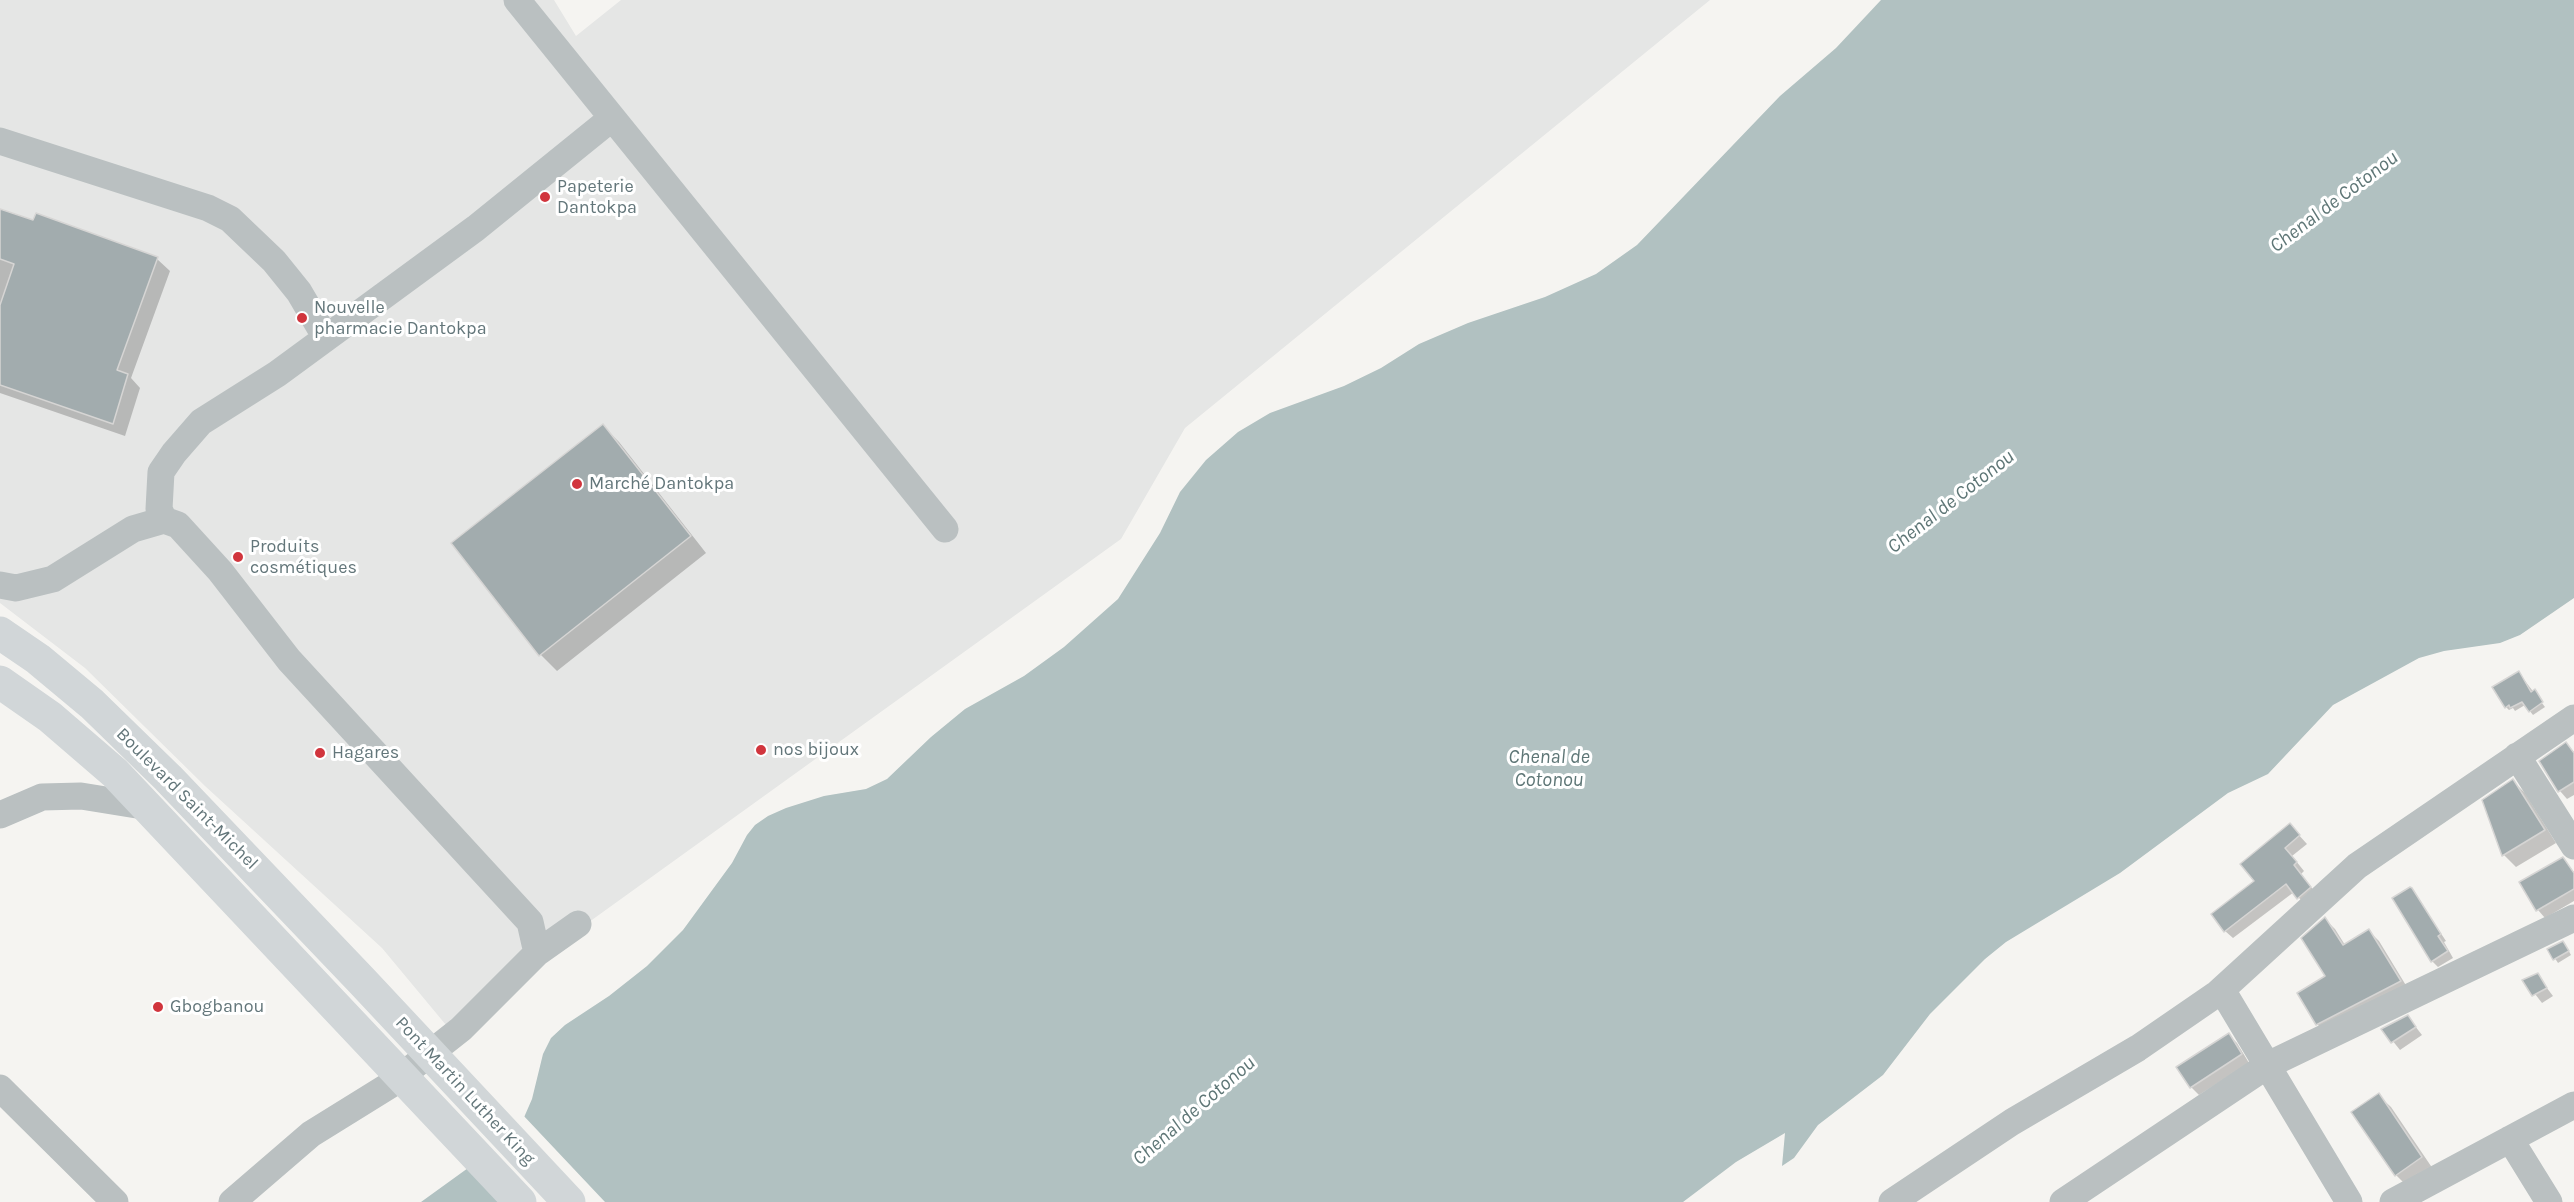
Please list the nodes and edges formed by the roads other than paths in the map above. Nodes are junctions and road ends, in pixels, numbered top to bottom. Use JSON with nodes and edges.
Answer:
{"nodes":[{"id":1,"x":517,"y":0,"type":"edge"},
{"id":2,"x":612,"y":118,"type":"junction"},
{"id":3,"x":0,"y":141,"type":"edge"},
{"id":4,"x":326,"y":338,"type":"junction"},
{"id":5,"x":164,"y":520,"type":"junction"},
{"id":6,"x":945,"y":529,"type":"dead end"},
{"id":7,"x":0,"y":585,"type":"edge"},
{"id":8,"x":0,"y":633,"type":"edge"},
{"id":9,"x":0,"y":682,"type":"edge"},
{"id":10,"x":2574,"y":718,"type":"edge"},
{"id":11,"x":2517,"y":756,"type":"junction"},
{"id":12,"x":149,"y":807,"type":"junction"},
{"id":13,"x":0,"y":815,"type":"edge"},
{"id":14,"x":2574,"y":846,"type":"edge"},
{"id":15,"x":2574,"y":918,"type":"edge"},
{"id":16,"x":578,"y":924,"type":"dead end"},
{"id":17,"x":537,"y":953,"type":"junction"},
{"id":18,"x":362,"y":980,"type":"joint"},
{"id":19,"x":2222,"y":990,"type":"junction"},
{"id":20,"x":335,"y":1005,"type":"joint"},
{"id":21,"x":2268,"y":1065,"type":"junction"},
{"id":22,"x":0,"y":1088,"type":"edge"},
{"id":23,"x":2574,"y":1105,"type":"edge"},
{"id":24,"x":2510,"y":1139,"type":"junction"},
{"id":25,"x":116,"y":1202,"type":"edge"},
{"id":26,"x":232,"y":1202,"type":"edge"},
{"id":27,"x":520,"y":1202,"type":"edge"},
{"id":28,"x":569,"y":1202,"type":"edge"},
{"id":29,"x":1892,"y":1202,"type":"edge"},
{"id":30,"x":2063,"y":1202,"type":"edge"},
{"id":31,"x":2349,"y":1202,"type":"edge"},
{"id":32,"x":2393,"y":1202,"type":"edge"},
{"id":33,"x":2549,"y":1202,"type":"edge"}],
"edges":[{"from":1,"to":2,"type":"street"},
{"from":2,"to":4,"type":"street"},
{"from":2,"to":6,"type":"street"},
{"from":3,"to":4,"type":"street"},
{"from":4,"to":5,"type":"street"},
{"from":5,"to":7,"type":"street"},
{"from":5,"to":17,"type":"street"},
{"from":8,"to":18,"type":"main road","name":"Boulevard Saint-Michel"},
{"from":9,"to":12,"type":"main road","name":"Boulevard Saint-Michel"},
{"from":10,"to":11,"type":"street"},
{"from":11,"to":14,"type":"street"},
{"from":11,"to":19,"type":"street"},
{"from":12,"to":13,"type":"street"},
{"from":12,"to":20,"type":"main road","name":"Boulevard Saint-Michel"},
{"from":15,"to":21,"type":"street"},
{"from":16,"to":17,"type":"street"},
{"from":17,"to":26,"type":"street"},
{"from":18,"to":28,"type":"main road","name":"Pont Martin Luther King"},
{"from":19,"to":21,"type":"street"},
{"from":19,"to":29,"type":"street"},
{"from":20,"to":27,"type":"main road","name":"Pont Martin Luther King"},
{"from":21,"to":30,"type":"street"},
{"from":21,"to":31,"type":"street"},
{"from":22,"to":25,"type":"street"},
{"from":23,"to":24,"type":"street"},
{"from":24,"to":32,"type":"street"},
{"from":24,"to":33,"type":"street"}]}
